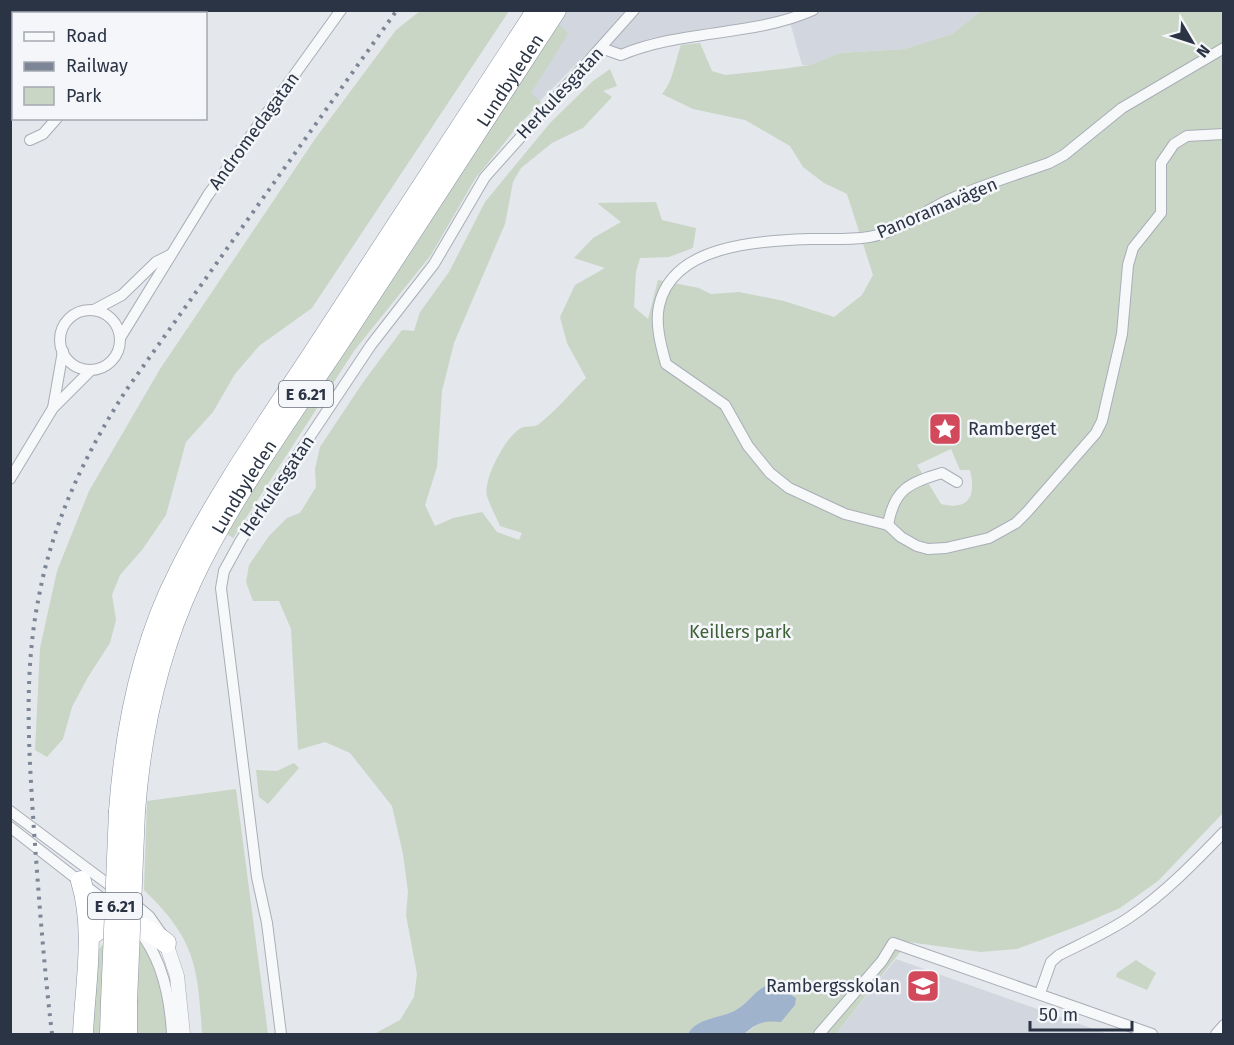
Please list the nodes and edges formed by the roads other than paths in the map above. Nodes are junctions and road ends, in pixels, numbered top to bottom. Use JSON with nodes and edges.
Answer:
{"nodes":[{"id":1,"x":341,"y":10,"type":"edge"},
{"id":2,"x":537,"y":10,"type":"edge"},
{"id":3,"x":556,"y":10,"type":"edge"},
{"id":4,"x":634,"y":10,"type":"edge"},
{"id":5,"x":813,"y":10,"type":"edge"},
{"id":6,"x":601,"y":48,"type":"junction"},
{"id":7,"x":1224,"y":48,"type":"edge"},
{"id":8,"x":55,"y":120,"type":"edge"},
{"id":9,"x":1224,"y":134,"type":"edge"},
{"id":10,"x":30,"y":140,"type":"dead end"},
{"id":11,"x":170,"y":254,"type":"junction"},
{"id":12,"x":94,"y":310,"type":"junction"},
{"id":13,"x":120,"y":338,"type":"junction"},
{"id":14,"x":63,"y":351,"type":"junction"},
{"id":15,"x":91,"y":370,"type":"junction"},
{"id":16,"x":53,"y":408,"type":"junction"},
{"id":17,"x":10,"y":479,"type":"edge"},
{"id":18,"x":957,"y":482,"type":"dead end"},
{"id":19,"x":888,"y":525,"type":"junction"},
{"id":20,"x":10,"y":811,"type":"edge"},
{"id":21,"x":127,"y":811,"type":"junction"},
{"id":22,"x":10,"y":827,"type":"edge"},
{"id":23,"x":1224,"y":832,"type":"edge"},
{"id":24,"x":81,"y":881,"type":"junction"},
{"id":25,"x":133,"y":924,"type":"junction"},
{"id":26,"x":89,"y":937,"type":"junction"},
{"id":27,"x":166,"y":943,"type":"junction"},
{"id":28,"x":1040,"y":993,"type":"junction"},
{"id":29,"x":119,"y":1002,"type":"junction"},
{"id":30,"x":1224,"y":1025,"type":"edge"},
{"id":31,"x":280,"y":1032,"type":"edge"},
{"id":32,"x":83,"y":1035,"type":"edge"},
{"id":33,"x":110,"y":1035,"type":"edge"},
{"id":34,"x":127,"y":1035,"type":"edge"},
{"id":35,"x":172,"y":1035,"type":"edge"},
{"id":36,"x":183,"y":1035,"type":"edge"},
{"id":37,"x":819,"y":1035,"type":"edge"},
{"id":38,"x":1152,"y":1035,"type":"edge"},
{"id":39,"x":1216,"y":1035,"type":"edge"}],
"edges":[{"from":1,"to":11,"type":"street","name":"Andromedagatan"},
{"from":2,"to":21,"type":"highway","name":"Lundbyleden","number":"E 6.21"},
{"from":3,"to":21,"type":"highway","name":"Lundbyleden","number":"E 6.21"},
{"from":4,"to":6,"type":"street","name":"Herkulesgatan"},
{"from":5,"to":6,"type":"street"},
{"from":6,"to":31,"type":"street","name":"Herkulesgatan"},
{"from":7,"to":19,"type":"street","name":"Panoramavägen"},
{"from":8,"to":10,"type":"street"},
{"from":9,"to":19,"type":"street","name":"Panoramavägen"},
{"from":11,"to":12,"type":"street","name":"Andromedagatan"},
{"from":11,"to":13,"type":"street","name":"Andromedagatan"},
{"from":12,"to":13,"type":"street"},
{"from":12,"to":14,"type":"street","name":"Andromedagatan"},
{"from":13,"to":15,"type":"street","name":"Andromedagatan"},
{"from":14,"to":15,"type":"street"},
{"from":14,"to":16,"type":"street","name":"Andromedagatan"},
{"from":15,"to":16,"type":"street","name":"Andromedagatan"},
{"from":16,"to":17,"type":"street","name":"Andromedagatan"},
{"from":18,"to":19,"type":"street"},
{"from":20,"to":27,"type":"street"},
{"from":21,"to":29,"type":"highway","name":"Lundbyleden","number":"E 6.21","bridge":true},
{"from":22,"to":24,"type":"street"},
{"from":23,"to":28,"type":"street"},
{"from":24,"to":25,"type":"street"},
{"from":24,"to":26,"type":"highway"},
{"from":25,"to":26,"type":"highway"},
{"from":25,"to":27,"type":"highway"},
{"from":25,"to":35,"type":"street"},
{"from":26,"to":32,"type":"highway"},
{"from":27,"to":36,"type":"street"},
{"from":28,"to":37,"type":"street"},
{"from":28,"to":38,"type":"street"},
{"from":29,"to":33,"type":"highway","name":"Lundbyleden","number":"E 6.21"},
{"from":29,"to":34,"type":"highway","name":"Lundbyleden","number":"E 6.21"},
{"from":30,"to":39,"type":"street"}]}
